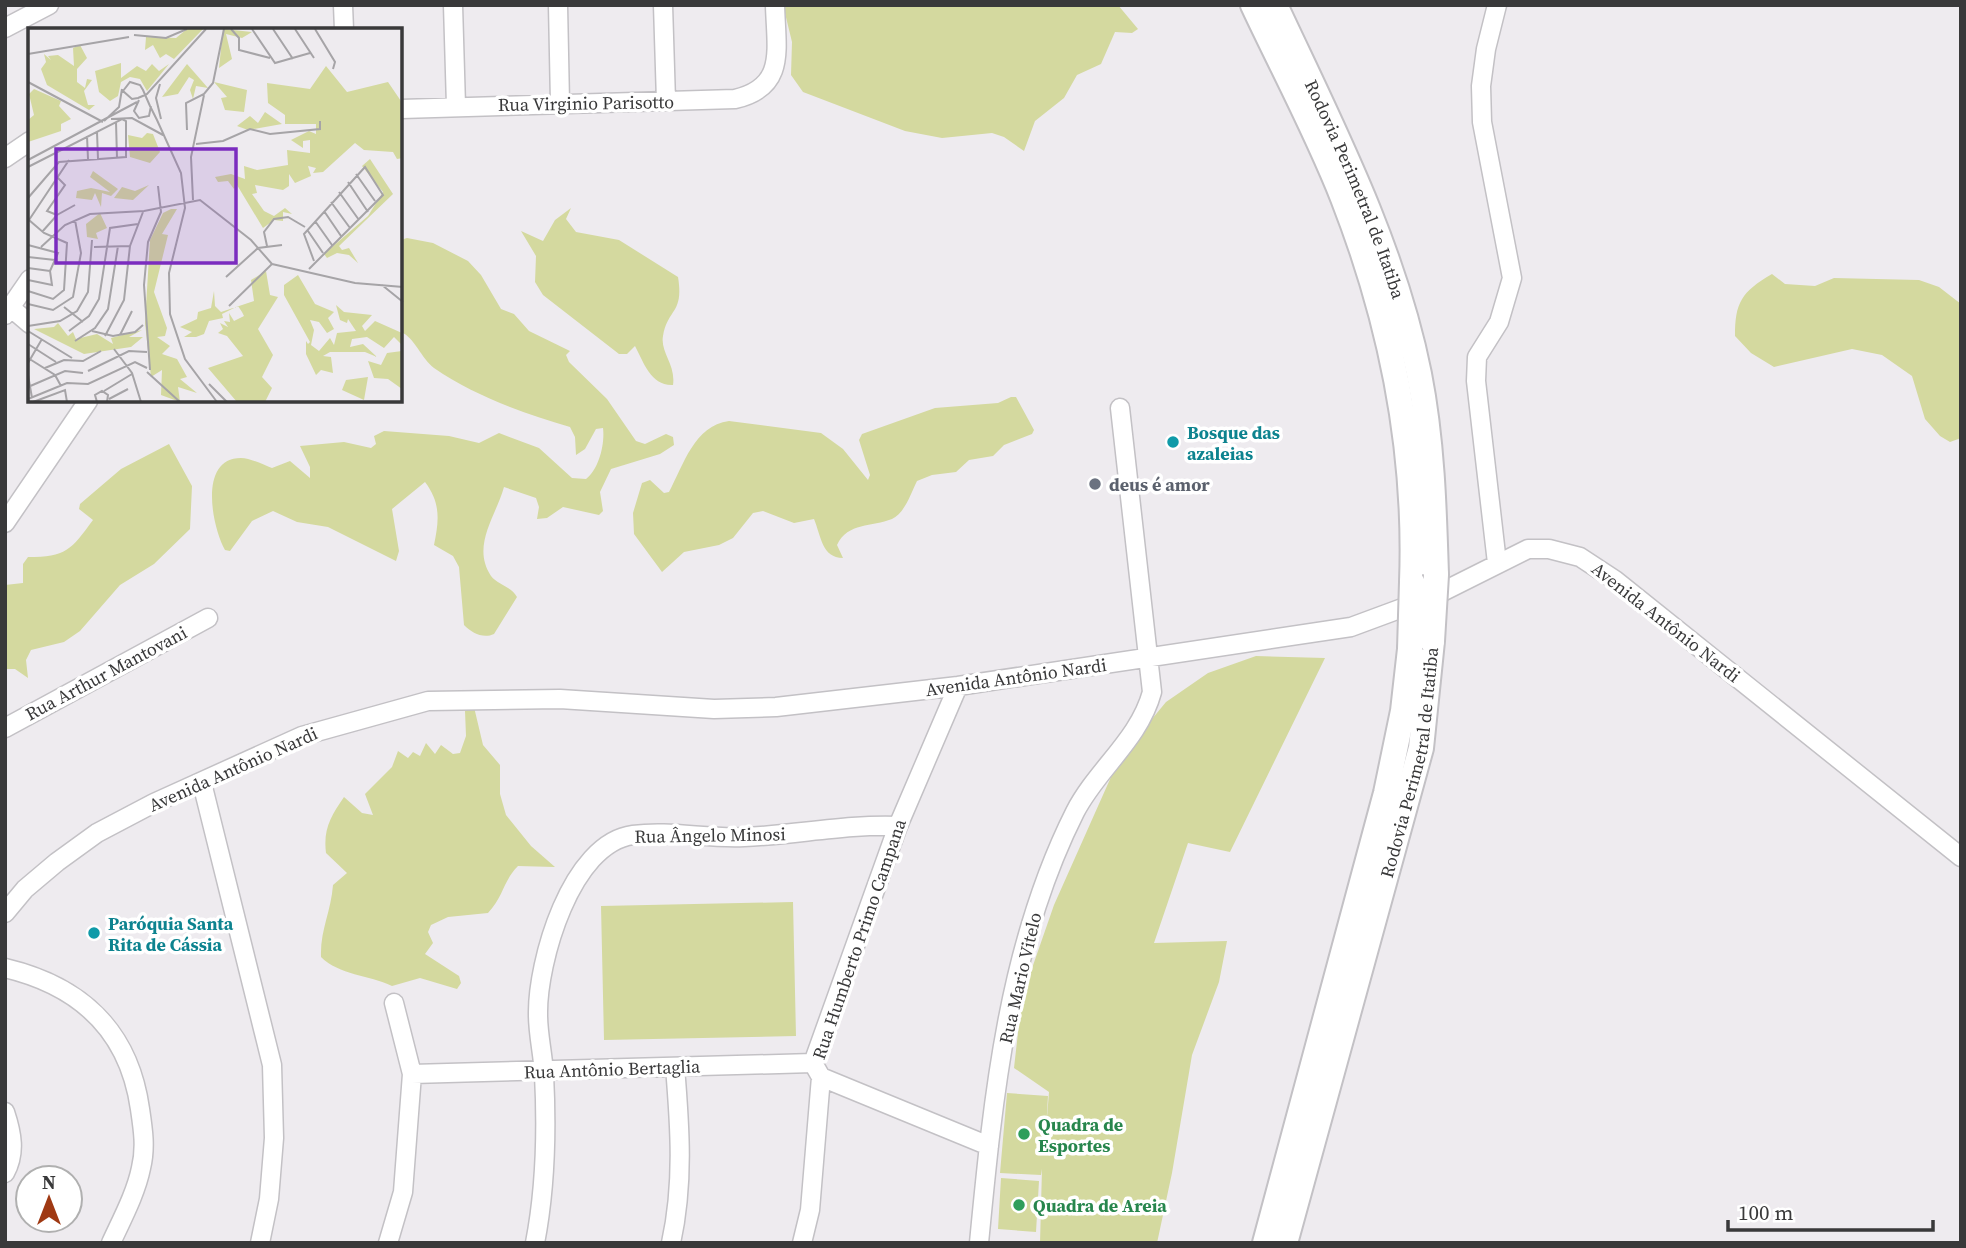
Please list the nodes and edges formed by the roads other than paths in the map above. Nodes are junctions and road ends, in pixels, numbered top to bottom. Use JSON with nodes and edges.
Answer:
{"nodes":[{"id":1,"x":49,"y":5,"type":"edge"},
{"id":2,"x":343,"y":5,"type":"edge"},
{"id":3,"x":453,"y":5,"type":"edge"},
{"id":4,"x":558,"y":5,"type":"edge"},
{"id":5,"x":663,"y":5,"type":"edge"},
{"id":6,"x":775,"y":5,"type":"edge"},
{"id":7,"x":1253,"y":5,"type":"edge"},
{"id":8,"x":1275,"y":5,"type":"edge"},
{"id":9,"x":1499,"y":7,"type":"edge"},
{"id":10,"x":5,"y":27,"type":"edge"},
{"id":11,"x":344,"y":28,"type":"edge"},
{"id":12,"x":666,"y":101,"type":"junction"},
{"id":13,"x":560,"y":103,"type":"junction"},
{"id":14,"x":456,"y":106,"type":"junction"},
{"id":15,"x":402,"y":108,"type":"edge"},
{"id":16,"x":28,"y":142,"type":"edge"},
{"id":17,"x":5,"y":158,"type":"edge"},
{"id":18,"x":28,"y":282,"type":"edge"},
{"id":19,"x":8,"y":311,"type":"edge"},
{"id":20,"x":28,"y":323,"type":"edge"},
{"id":21,"x":87,"y":402,"type":"edge"},
{"id":22,"x":1120,"y":408,"type":"dead end"},
{"id":23,"x":5,"y":523,"type":"edge"},
{"id":24,"x":1497,"y":564,"type":"junction"},
{"id":25,"x":208,"y":618,"type":"dead end"},
{"id":26,"x":1421,"y":645,"type":"junction"},
{"id":27,"x":1150,"y":659,"type":"junction"},
{"id":28,"x":958,"y":686,"type":"junction"},
{"id":29,"x":7,"y":725,"type":"edge"},
{"id":30,"x":202,"y":783,"type":"junction"},
{"id":31,"x":898,"y":826,"type":"junction"},
{"id":32,"x":1961,"y":857,"type":"edge"},
{"id":33,"x":5,"y":913,"type":"edge"},
{"id":34,"x":5,"y":968,"type":"edge"},
{"id":35,"x":394,"y":1003,"type":"dead end"},
{"id":36,"x":675,"y":1067,"type":"junction"},
{"id":37,"x":817,"y":1070,"type":"junction"},
{"id":38,"x":544,"y":1071,"type":"junction"},
{"id":39,"x":412,"y":1074,"type":"junction"},
{"id":40,"x":5,"y":1112,"type":"edge"},
{"id":41,"x":989,"y":1146,"type":"junction"},
{"id":42,"x":5,"y":1173,"type":"edge"},
{"id":43,"x":111,"y":1243,"type":"edge"},
{"id":44,"x":260,"y":1243,"type":"edge"},
{"id":45,"x":388,"y":1243,"type":"edge"},
{"id":46,"x":535,"y":1243,"type":"edge"},
{"id":47,"x":671,"y":1243,"type":"edge"},
{"id":48,"x":802,"y":1243,"type":"edge"},
{"id":49,"x":979,"y":1243,"type":"edge"},
{"id":50,"x":1265,"y":1243,"type":"edge"},
{"id":51,"x":1285,"y":1243,"type":"edge"}],
"edges":[{"from":1,"to":10,"type":"street"},
{"from":2,"to":11,"type":"street"},
{"from":3,"to":14,"type":"street"},
{"from":4,"to":13,"type":"street"},
{"from":5,"to":12,"type":"street"},
{"from":6,"to":12,"type":"street","name":"Rua Virginio Parisotto"},
{"from":7,"to":26,"type":"highway","name":"Rodovia Perimetral de Itatiba","bridge":true},
{"from":8,"to":26,"type":"highway","name":"Rodovia Perimetral de Itatiba","bridge":true},
{"from":9,"to":24,"type":"street"},
{"from":12,"to":13,"type":"street","name":"Rua Virginio Parisotto"},
{"from":13,"to":14,"type":"street","name":"Rua Virginio Parisotto"},
{"from":14,"to":15,"type":"street","name":"Rua Virginio Parisotto"},
{"from":16,"to":17,"type":"street"},
{"from":18,"to":19,"type":"street"},
{"from":19,"to":20,"type":"street"},
{"from":21,"to":23,"type":"street"},
{"from":22,"to":27,"type":"street","name":"Rua Mario Vitelo"},
{"from":24,"to":27,"type":"street","name":"Avenida Antônio Nardi"},
{"from":24,"to":32,"type":"street","name":"Avenida Antônio Nardi"},
{"from":25,"to":29,"type":"street","name":"Rua Arthur Mantovani"},
{"from":26,"to":50,"type":"highway","name":"Rodovia Perimetral de Itatiba"},
{"from":26,"to":51,"type":"highway","name":"Rodovia Perimetral de Itatiba"},
{"from":27,"to":28,"type":"street","name":"Avenida Antônio Nardi"},
{"from":27,"to":41,"type":"street","name":"Rua Mario Vitelo"},
{"from":28,"to":30,"type":"street","name":"Avenida Antônio Nardi"},
{"from":28,"to":31,"type":"street","name":"Rua Humberto Primo Campana"},
{"from":30,"to":33,"type":"street","name":"Avenida Antônio Nardi"},
{"from":30,"to":44,"type":"street"},
{"from":31,"to":37,"type":"street","name":"Rua Humberto Primo Campana"},
{"from":31,"to":38,"type":"street","name":"Rua Ângelo Minosi"},
{"from":34,"to":43,"type":"street"},
{"from":35,"to":39,"type":"street"},
{"from":36,"to":37,"type":"street","name":"Rua Antônio Bertaglia"},
{"from":36,"to":38,"type":"street","name":"Rua Antônio Bertaglia"},
{"from":36,"to":47,"type":"street"},
{"from":37,"to":41,"type":"street"},
{"from":37,"to":48,"type":"street","name":"Rua Humberto Primo Campana"},
{"from":38,"to":39,"type":"street","name":"Rua Antônio Bertaglia"},
{"from":38,"to":46,"type":"street","name":"Rua Ângelo Minosi"},
{"from":39,"to":45,"type":"street"},
{"from":40,"to":42,"type":"street"},
{"from":41,"to":49,"type":"street","name":"Rua Mario Vitelo"}]}
